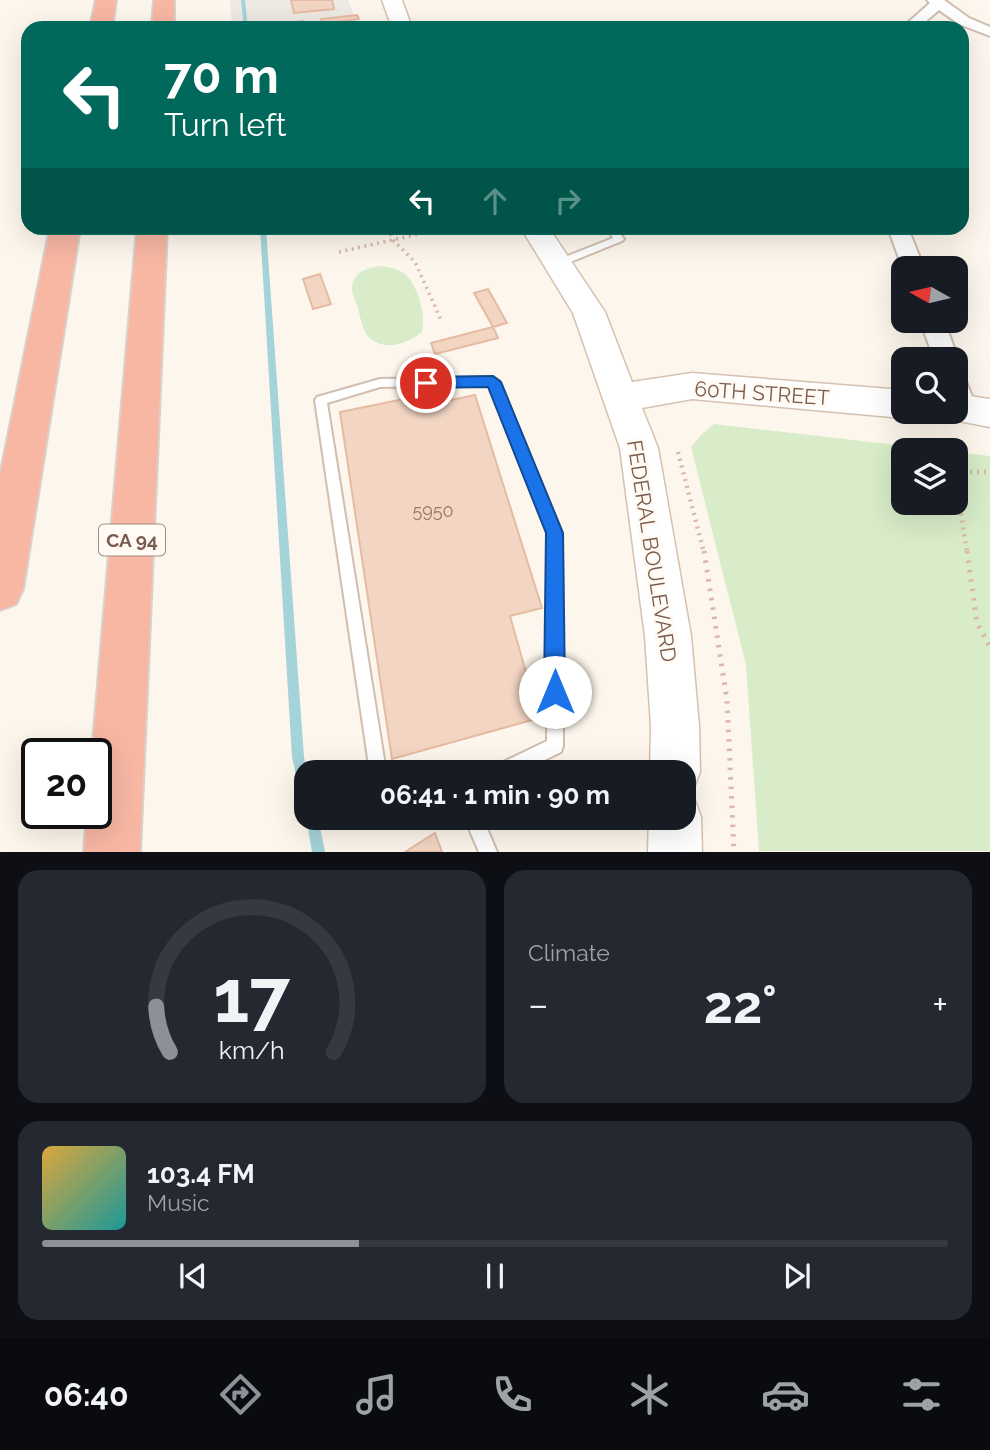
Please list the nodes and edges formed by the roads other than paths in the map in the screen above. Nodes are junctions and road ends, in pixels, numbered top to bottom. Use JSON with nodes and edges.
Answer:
{"nodes":[{"id":1,"x":106,"y":0,"type":"edge"},
{"id":2,"x":164,"y":0,"type":"edge"},
{"id":3,"x":392,"y":0,"type":"edge"},
{"id":4,"x":937,"y":1,"type":"edge"},
{"id":5,"x":102,"y":21,"type":"edge"},
{"id":6,"x":163,"y":21,"type":"edge"},
{"id":7,"x":399,"y":21,"type":"edge"},
{"id":8,"x":916,"y":21,"type":"edge"},
{"id":9,"x":964,"y":21,"type":"edge"},
{"id":10,"x":969,"y":23,"type":"edge"},
{"id":11,"x":990,"y":32,"type":"edge"},
{"id":12,"x":64,"y":235,"type":"edge"},
{"id":13,"x":152,"y":235,"type":"edge"},
{"id":14,"x":540,"y":235,"type":"edge"},
{"id":15,"x":616,"y":235,"type":"edge"},
{"id":16,"x":901,"y":235,"type":"edge"},
{"id":17,"x":908,"y":256,"type":"edge"},
{"id":18,"x":559,"y":263,"type":"junction"},
{"id":19,"x":622,"y":398,"type":"junction"},
{"id":20,"x":891,"y":403,"type":"edge"},
{"id":21,"x":0,"y":589,"type":"edge"},
{"id":22,"x":376,"y":760,"type":"edge"},
{"id":23,"x":526,"y":760,"type":"edge"},
{"id":24,"x":675,"y":760,"type":"edge"},
{"id":25,"x":479,"y":830,"type":"edge"},
{"id":26,"x":675,"y":830,"type":"edge"},
{"id":27,"x":112,"y":852,"type":"edge"},
{"id":28,"x":488,"y":852,"type":"edge"},
{"id":29,"x":675,"y":852,"type":"edge"}],
"edges":[{"from":1,"to":5,"type":"highway"},
{"from":2,"to":6,"type":"highway"},
{"from":3,"to":7,"type":"main road"},
{"from":4,"to":8,"type":"street"},
{"from":4,"to":9,"type":"street"},
{"from":10,"to":11,"type":"street"},
{"from":12,"to":21,"type":"highway"},
{"from":13,"to":27,"type":"highway","number":"CA 94"},
{"from":14,"to":18,"type":"main road","name":"FEDERAL BOULEVARD"},
{"from":15,"to":18,"type":"lane"},
{"from":16,"to":17,"type":"street"},
{"from":18,"to":19,"type":"main road","name":"FEDERAL BOULEVARD"},
{"from":19,"to":20,"type":"main road","name":"60TH STREET"},
{"from":19,"to":24,"type":"main road","name":"FEDERAL BOULEVARD"},
{"from":22,"to":23,"type":"lane"},
{"from":25,"to":28,"type":"lane"},
{"from":26,"to":29,"type":"main road"}]}
